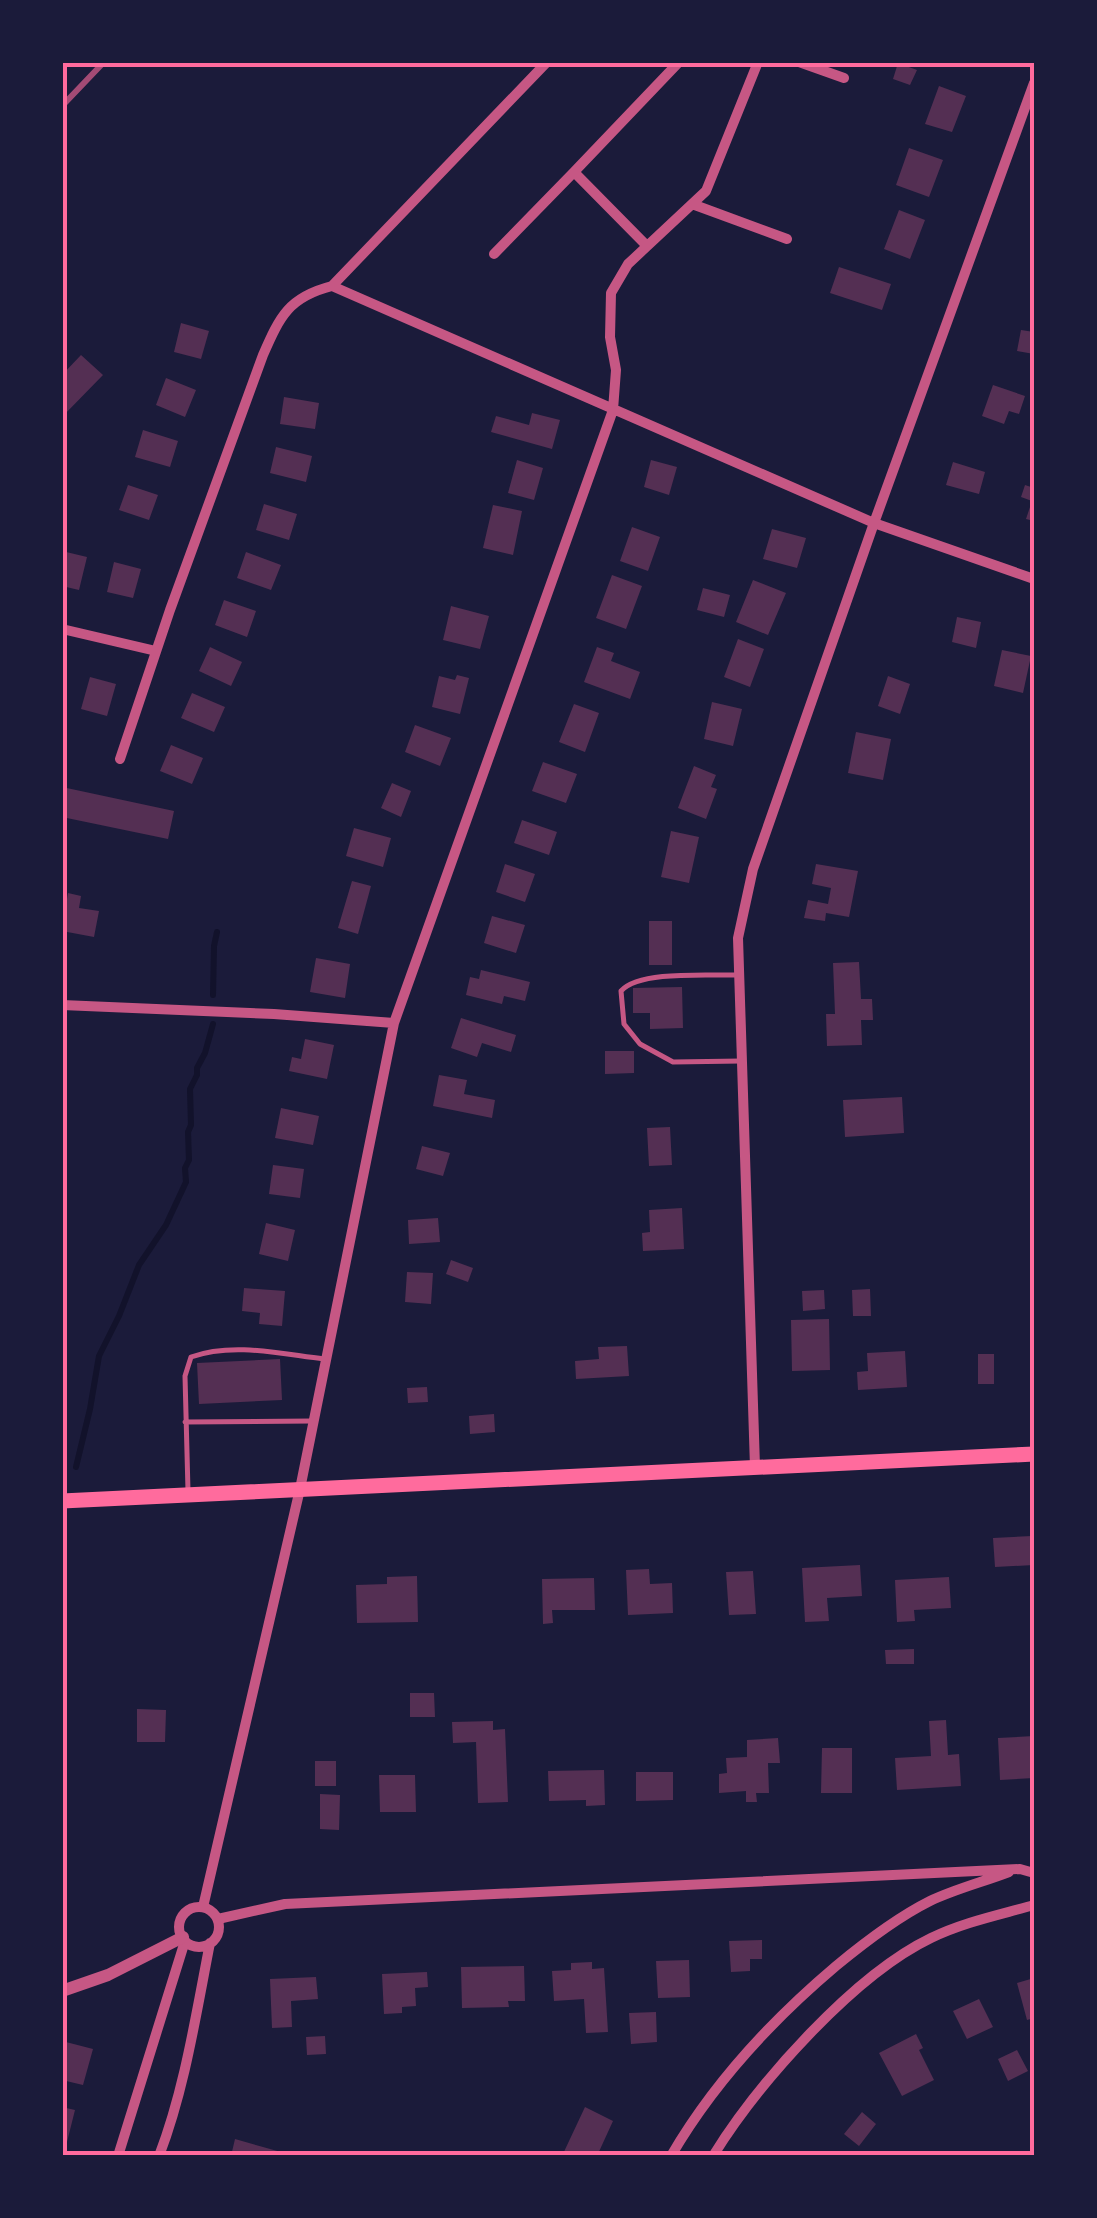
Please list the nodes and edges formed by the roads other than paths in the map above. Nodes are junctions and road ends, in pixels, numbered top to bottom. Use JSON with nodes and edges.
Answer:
{"nodes":[{"id":1,"x":547,"y":62,"type":"edge"},
{"id":2,"x":679,"y":62,"type":"edge"},
{"id":3,"x":758,"y":62,"type":"edge"},
{"id":4,"x":799,"y":62,"type":"edge"},
{"id":5,"x":844,"y":78,"type":"dead end"},
{"id":6,"x":1034,"y":83,"type":"edge"},
{"id":7,"x":574,"y":172,"type":"junction"},
{"id":8,"x":692,"y":204,"type":"junction"},
{"id":9,"x":787,"y":239,"type":"dead end"},
{"id":10,"x":646,"y":246,"type":"junction"},
{"id":11,"x":494,"y":254,"type":"dead end"},
{"id":12,"x":332,"y":286,"type":"junction"},
{"id":13,"x":613,"y":410,"type":"junction"},
{"id":14,"x":874,"y":522,"type":"junction"},
{"id":15,"x":1034,"y":579,"type":"edge"},
{"id":16,"x":62,"y":629,"type":"edge"},
{"id":17,"x":156,"y":651,"type":"junction"},
{"id":18,"x":120,"y":759,"type":"dead end"},
{"id":19,"x":739,"y":975,"type":"junction"},
{"id":20,"x":62,"y":1005,"type":"edge"},
{"id":21,"x":394,"y":1023,"type":"junction"},
{"id":22,"x":742,"y":1061,"type":"junction"},
{"id":23,"x":327,"y":1359,"type":"junction"},
{"id":24,"x":314,"y":1421,"type":"junction"},
{"id":25,"x":185,"y":1422,"type":"junction"},
{"id":26,"x":1034,"y":1454,"type":"edge"},
{"id":27,"x":755,"y":1468,"type":"junction"},
{"id":28,"x":300,"y":1489,"type":"junction"},
{"id":29,"x":188,"y":1494,"type":"junction"},
{"id":30,"x":62,"y":1501,"type":"edge"},
{"id":31,"x":1020,"y":1868,"type":"junction"},
{"id":32,"x":1034,"y":1870,"type":"edge"},
{"id":33,"x":1034,"y":1905,"type":"edge"},
{"id":34,"x":203,"y":1907,"type":"junction"},
{"id":35,"x":218,"y":1919,"type":"junction"},
{"id":36,"x":184,"y":1939,"type":"junction"},
{"id":37,"x":210,"y":1943,"type":"junction"},
{"id":38,"x":62,"y":1991,"type":"edge"},
{"id":39,"x":118,"y":2156,"type":"edge"},
{"id":40,"x":159,"y":2156,"type":"edge"},
{"id":41,"x":671,"y":2156,"type":"edge"},
{"id":42,"x":713,"y":2156,"type":"edge"}],
"edges":[{"from":1,"to":12,"type":"street"},
{"from":2,"to":7,"type":"street"},
{"from":3,"to":8,"type":"street"},
{"from":4,"to":5,"type":"street"},
{"from":6,"to":14,"type":"street"},
{"from":7,"to":10,"type":"street"},
{"from":7,"to":11,"type":"street"},
{"from":8,"to":9,"type":"street"},
{"from":8,"to":10,"type":"street"},
{"from":10,"to":13,"type":"street"},
{"from":12,"to":13,"type":"street"},
{"from":12,"to":17,"type":"street"},
{"from":13,"to":14,"type":"street"},
{"from":13,"to":21,"type":"street"},
{"from":14,"to":15,"type":"street"},
{"from":14,"to":19,"type":"street"},
{"from":16,"to":17,"type":"street"},
{"from":17,"to":18,"type":"street"},
{"from":19,"to":22,"type":"street"},
{"from":19,"to":22,"type":"lane"},
{"from":20,"to":21,"type":"street"},
{"from":21,"to":23,"type":"street"},
{"from":22,"to":27,"type":"street"},
{"from":23,"to":24,"type":"street"},
{"from":23,"to":25,"type":"lane"},
{"from":24,"to":25,"type":"lane"},
{"from":24,"to":28,"type":"street"},
{"from":25,"to":29,"type":"lane"},
{"from":26,"to":27,"type":"main road"},
{"from":27,"to":28,"type":"main road"},
{"from":28,"to":29,"type":"main road"},
{"from":28,"to":34,"type":"street"},
{"from":29,"to":30,"type":"main road"},
{"from":31,"to":32,"type":"street"},
{"from":31,"to":35,"type":"street"},
{"from":31,"to":41,"type":"street"},
{"from":33,"to":42,"type":"street"},
{"from":34,"to":35,"type":"street"},
{"from":34,"to":36,"type":"street"},
{"from":35,"to":37,"type":"street"},
{"from":36,"to":37,"type":"street"},
{"from":36,"to":38,"type":"street"},
{"from":36,"to":39,"type":"street"},
{"from":37,"to":40,"type":"street"}]}
